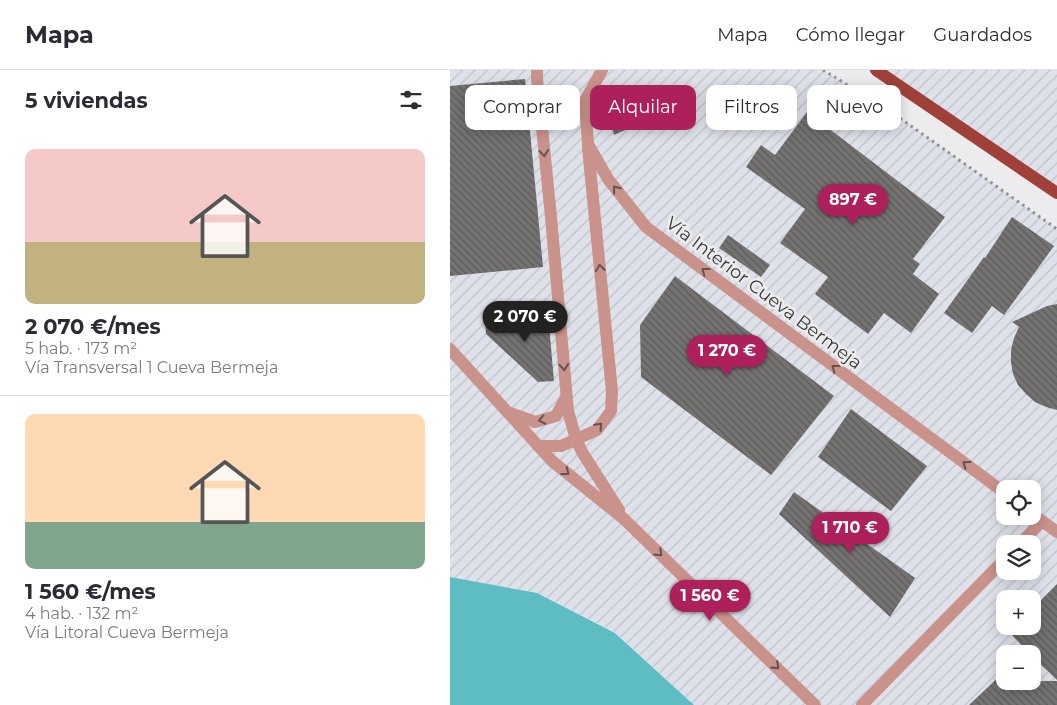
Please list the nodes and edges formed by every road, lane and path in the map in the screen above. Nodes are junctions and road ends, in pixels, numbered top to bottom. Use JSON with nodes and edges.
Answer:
{"nodes":[{"id":1,"x":526,"y":70,"type":"edge"},
{"id":2,"x":602,"y":70,"type":"edge"},
{"id":3,"x":823,"y":70,"type":"edge"},
{"id":4,"x":876,"y":70,"type":"edge"},
{"id":5,"x":537,"y":74,"type":"edge"},
{"id":6,"x":588,"y":144,"type":"junction"},
{"id":7,"x":1057,"y":192,"type":"edge"},
{"id":8,"x":1057,"y":229,"type":"edge"},
{"id":9,"x":450,"y":349,"type":"edge"},
{"id":10,"x":566,"y":398,"type":"junction"},
{"id":11,"x":508,"y":412,"type":"junction"},
{"id":12,"x":576,"y":439,"type":"junction"},
{"id":13,"x":538,"y":446,"type":"junction"},
{"id":14,"x":996,"y":486,"type":"edge"},
{"id":15,"x":624,"y":519,"type":"junction"},
{"id":16,"x":1041,"y":520,"type":"edge"},
{"id":17,"x":1057,"y":532,"type":"edge"},
{"id":18,"x":996,"y":568,"type":"edge"},
{"id":19,"x":815,"y":705,"type":"edge"},
{"id":20,"x":862,"y":705,"type":"edge"}],
"edges":[{"from":1,"to":5,"type":"street"},
{"from":2,"to":6,"type":"street","name":"Vía Interior Cueva Bermeja"},
{"from":3,"to":8,"type":"path"},
{"from":4,"to":7,"type":"main road"},
{"from":5,"to":10,"type":"street","one_way":true},
{"from":12,"to":6,"type":"street","one_way":true},
{"from":14,"to":6,"type":"street","name":"Vía Interior Cueva Bermeja","one_way":true},
{"from":9,"to":11,"type":"street"},
{"from":10,"to":11,"type":"street","one_way":true},
{"from":10,"to":12,"type":"street"},
{"from":11,"to":13,"type":"street"},
{"from":12,"to":13,"type":"street"},
{"from":12,"to":15,"type":"street"},
{"from":13,"to":15,"type":"street","one_way":true},
{"from":15,"to":19,"type":"street","one_way":true},
{"from":16,"to":17,"type":"street"},
{"from":18,"to":20,"type":"street"}]}
